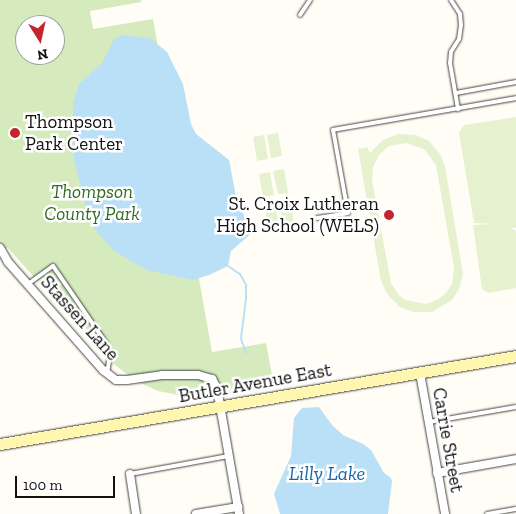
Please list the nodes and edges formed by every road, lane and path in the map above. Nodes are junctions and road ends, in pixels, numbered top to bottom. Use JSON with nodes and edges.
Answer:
{"nodes":[{"id":1,"x":310,"y":0,"type":"edge"},
{"id":2,"x":451,"y":0,"type":"edge"},
{"id":3,"x":300,"y":14,"type":"dead end"},
{"id":4,"x":516,"y":82,"type":"edge"},
{"id":5,"x":456,"y":93,"type":"junction"},
{"id":6,"x":516,"y":98,"type":"edge"},
{"id":7,"x":458,"y":108,"type":"junction"},
{"id":8,"x":317,"y":218,"type":"dead end"},
{"id":9,"x":0,"y":248,"type":"edge"},
{"id":10,"x":28,"y":284,"type":"junction"},
{"id":11,"x":516,"y":356,"type":"edge"},
{"id":12,"x":420,"y":373,"type":"junction"},
{"id":13,"x":107,"y":374,"type":"junction"},
{"id":14,"x":220,"y":406,"type":"junction"},
{"id":15,"x":516,"y":407,"type":"edge"},
{"id":16,"x":428,"y":422,"type":"junction"},
{"id":17,"x":0,"y":444,"type":"edge"},
{"id":18,"x":229,"y":456,"type":"junction"},
{"id":19,"x":516,"y":459,"type":"edge"},
{"id":20,"x":438,"y":473,"type":"junction"},
{"id":21,"x":130,"y":474,"type":"joint"},
{"id":22,"x":516,"y":509,"type":"edge"},
{"id":23,"x":238,"y":510,"type":"edge"},
{"id":24,"x":136,"y":514,"type":"edge"},
{"id":25,"x":196,"y":514,"type":"edge"},
{"id":26,"x":445,"y":514,"type":"edge"},
{"id":27,"x":487,"y":514,"type":"edge"}],
"edges":[{"from":1,"to":3,"type":"lane"},
{"from":2,"to":5,"type":"lane"},
{"from":4,"to":5,"type":"lane"},
{"from":5,"to":7,"type":"lane"},
{"from":6,"to":7,"type":"lane"},
{"from":7,"to":8,"type":"lane"},
{"from":9,"to":10,"type":"street","name":"Stassen Lane"},
{"from":10,"to":13,"type":"street","name":"Stassen Lane"},
{"from":10,"to":13,"type":"lane"},
{"from":11,"to":12,"type":"street","name":"Butler Avenue East"},
{"from":12,"to":14,"type":"street","name":"Butler Avenue East"},
{"from":12,"to":16,"type":"street","name":"Carrie Street"},
{"from":13,"to":14,"type":"street","name":"Stassen Lane"},
{"from":14,"to":17,"type":"street","name":"Butler Avenue East"},
{"from":14,"to":18,"type":"street"},
{"from":15,"to":16,"type":"lane"},
{"from":16,"to":20,"type":"street","name":"Carrie Street"},
{"from":18,"to":21,"type":"lane"},
{"from":18,"to":23,"type":"street"},
{"from":19,"to":20,"type":"street"},
{"from":20,"to":26,"type":"street","name":"Carrie Street"},
{"from":21,"to":24,"type":"street"},
{"from":22,"to":27,"type":"lane"},
{"from":23,"to":25,"type":"street"}]}
